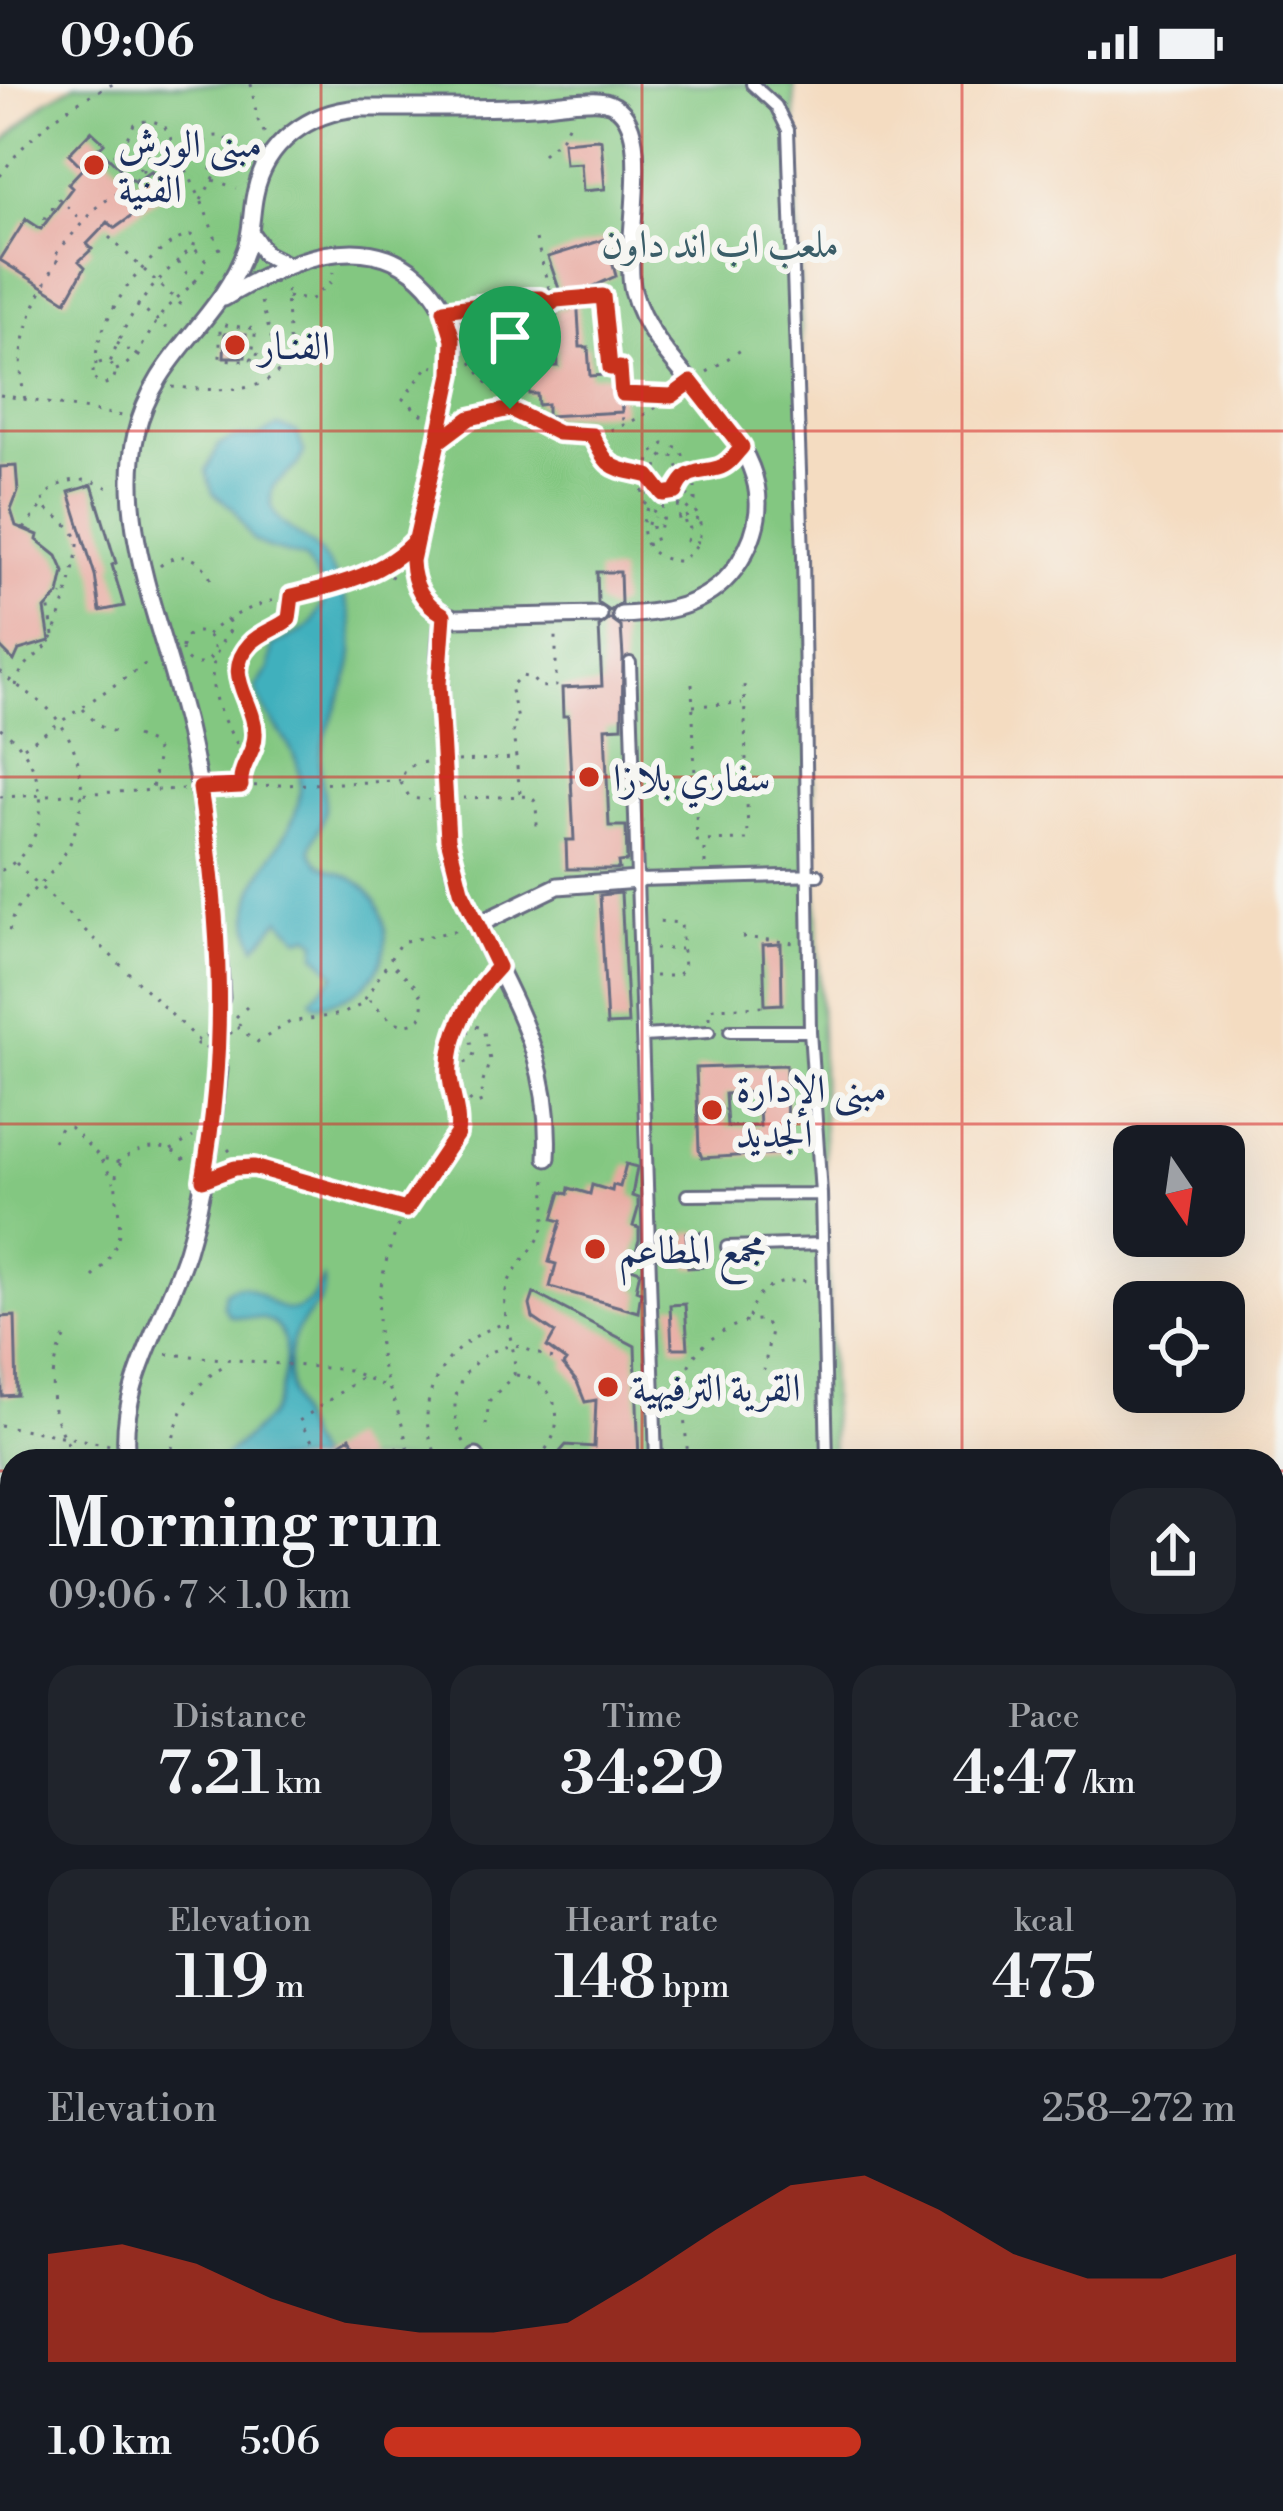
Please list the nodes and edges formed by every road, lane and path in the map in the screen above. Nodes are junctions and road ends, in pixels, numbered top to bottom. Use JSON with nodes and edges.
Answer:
{"nodes":[{"id":1,"x":113,"y":84,"type":"edge"},
{"id":2,"x":251,"y":84,"type":"edge"},
{"id":3,"x":752,"y":84,"type":"edge"},
{"id":4,"x":592,"y":94,"type":"edge"},
{"id":5,"x":279,"y":146,"type":"junction"},
{"id":6,"x":122,"y":148,"type":"junction"},
{"id":7,"x":142,"y":154,"type":"dead end"},
{"id":8,"x":543,"y":154,"type":"dead end"},
{"id":9,"x":105,"y":163,"type":"dead end"},
{"id":10,"x":142,"y":171,"type":"junction"},
{"id":11,"x":218,"y":171,"type":"junction"},
{"id":12,"x":0,"y":176,"type":"edge"},
{"id":13,"x":213,"y":179,"type":"junction"},
{"id":14,"x":254,"y":195,"type":"junction"},
{"id":15,"x":201,"y":200,"type":"junction"},
{"id":16,"x":82,"y":220,"type":"junction"},
{"id":17,"x":37,"y":229,"type":"dead end"},
{"id":18,"x":250,"y":232,"type":"junction"},
{"id":19,"x":109,"y":238,"type":"dead end"},
{"id":20,"x":536,"y":239,"type":"dead end"},
{"id":21,"x":193,"y":248,"type":"junction"},
{"id":22,"x":330,"y":254,"type":"junction"},
{"id":23,"x":177,"y":261,"type":"junction"},
{"id":24,"x":295,"y":262,"type":"junction"},
{"id":25,"x":142,"y":270,"type":"junction"},
{"id":26,"x":231,"y":278,"type":"junction"},
{"id":27,"x":258,"y":278,"type":"junction"},
{"id":28,"x":193,"y":281,"type":"junction"},
{"id":29,"x":155,"y":282,"type":"junction"},
{"id":30,"x":200,"y":290,"type":"dead end"},
{"id":31,"x":550,"y":290,"type":"junction"},
{"id":32,"x":286,"y":297,"type":"junction"},
{"id":33,"x":174,"y":299,"type":"junction"},
{"id":34,"x":222,"y":299,"type":"junction"},
{"id":35,"x":556,"y":300,"type":"junction"},
{"id":36,"x":542,"y":301,"type":"junction"},
{"id":37,"x":137,"y":304,"type":"junction"},
{"id":38,"x":444,"y":310,"type":"junction"},
{"id":39,"x":157,"y":320,"type":"junction"},
{"id":40,"x":201,"y":322,"type":"junction"},
{"id":41,"x":167,"y":328,"type":"dead end"},
{"id":42,"x":453,"y":339,"type":"junction"},
{"id":43,"x":117,"y":344,"type":"junction"},
{"id":44,"x":741,"y":350,"type":"dead end"},
{"id":45,"x":136,"y":355,"type":"junction"},
{"id":46,"x":254,"y":355,"type":"junction"},
{"id":47,"x":146,"y":360,"type":"dead end"},
{"id":48,"x":110,"y":363,"type":"junction"},
{"id":49,"x":549,"y":364,"type":"dead end"},
{"id":50,"x":96,"y":365,"type":"junction"},
{"id":51,"x":116,"y":370,"type":"junction"},
{"id":52,"x":452,"y":374,"type":"junction"},
{"id":53,"x":691,"y":382,"type":"junction"},
{"id":54,"x":152,"y":386,"type":"junction"},
{"id":55,"x":621,"y":394,"type":"junction"},
{"id":56,"x":0,"y":395,"type":"edge"},
{"id":57,"x":672,"y":396,"type":"junction"},
{"id":58,"x":25,"y":399,"type":"junction"},
{"id":59,"x":510,"y":409,"type":"junction"},
{"id":60,"x":140,"y":418,"type":"junction"},
{"id":61,"x":442,"y":422,"type":"junction"},
{"id":62,"x":623,"y":426,"type":"junction"},
{"id":63,"x":592,"y":435,"type":"junction"},
{"id":64,"x":438,"y":442,"type":"junction"},
{"id":65,"x":742,"y":447,"type":"junction"},
{"id":66,"x":690,"y":472,"type":"junction"},
{"id":67,"x":646,"y":475,"type":"junction"},
{"id":68,"x":682,"y":479,"type":"junction"},
{"id":69,"x":656,"y":482,"type":"junction"},
{"id":70,"x":676,"y":492,"type":"junction"},
{"id":71,"x":663,"y":494,"type":"junction"},
{"id":72,"x":43,"y":505,"type":"junction"},
{"id":73,"x":677,"y":506,"type":"junction"},
{"id":74,"x":692,"y":506,"type":"junction"},
{"id":75,"x":131,"y":507,"type":"junction"},
{"id":76,"x":664,"y":507,"type":"junction"},
{"id":77,"x":648,"y":508,"type":"junction"},
{"id":78,"x":685,"y":513,"type":"junction"},
{"id":79,"x":656,"y":515,"type":"junction"},
{"id":80,"x":678,"y":518,"type":"junction"},
{"id":81,"x":700,"y":519,"type":"junction"},
{"id":82,"x":664,"y":520,"type":"junction"},
{"id":83,"x":642,"y":522,"type":"junction"},
{"id":84,"x":689,"y":523,"type":"junction"},
{"id":85,"x":652,"y":524,"type":"junction"},
{"id":86,"x":23,"y":529,"type":"dead end"},
{"id":87,"x":416,"y":539,"type":"junction"},
{"id":88,"x":698,"y":542,"type":"junction"},
{"id":89,"x":646,"y":545,"type":"junction"},
{"id":90,"x":211,"y":580,"type":"dead end"},
{"id":91,"x":148,"y":582,"type":"junction"},
{"id":92,"x":65,"y":594,"type":"junction"},
{"id":93,"x":292,"y":596,"type":"junction"},
{"id":94,"x":444,"y":615,"type":"junction"},
{"id":95,"x":599,"y":615,"type":"dead end"},
{"id":96,"x":621,"y":615,"type":"dead end"},
{"id":97,"x":556,"y":616,"type":"junction"},
{"id":98,"x":227,"y":619,"type":"junction"},
{"id":99,"x":207,"y":634,"type":"junction"},
{"id":100,"x":54,"y":637,"type":"junction"},
{"id":101,"x":176,"y":652,"type":"junction"},
{"id":102,"x":215,"y":652,"type":"junction"},
{"id":103,"x":631,"y":663,"type":"dead end"},
{"id":104,"x":0,"y":671,"type":"edge"},
{"id":105,"x":744,"y":682,"type":"dead end"},
{"id":106,"x":692,"y":684,"type":"dead end"},
{"id":107,"x":16,"y":686,"type":"junction"},
{"id":108,"x":744,"y":704,"type":"junction"},
{"id":109,"x":692,"y":706,"type":"junction"},
{"id":110,"x":82,"y":707,"type":"junction"},
{"id":111,"x":60,"y":722,"type":"junction"},
{"id":112,"x":0,"y":728,"type":"edge"},
{"id":113,"x":117,"y":733,"type":"dead end"},
{"id":114,"x":136,"y":736,"type":"dead end"},
{"id":115,"x":24,"y":747,"type":"junction"},
{"id":116,"x":516,"y":758,"type":"junction"},
{"id":117,"x":246,"y":759,"type":"junction"},
{"id":118,"x":465,"y":761,"type":"dead end"},
{"id":119,"x":400,"y":781,"type":"dead end"},
{"id":120,"x":241,"y":786,"type":"junction"},
{"id":121,"x":200,"y":788,"type":"junction"},
{"id":122,"x":151,"y":790,"type":"junction"},
{"id":123,"x":82,"y":793,"type":"junction"},
{"id":124,"x":39,"y":794,"type":"junction"},
{"id":125,"x":520,"y":796,"type":"junction"},
{"id":126,"x":0,"y":797,"type":"edge"},
{"id":127,"x":466,"y":798,"type":"dead end"},
{"id":128,"x":537,"y":826,"type":"dead end"},
{"id":129,"x":705,"y":841,"type":"junction"},
{"id":130,"x":16,"y":862,"type":"junction"},
{"id":131,"x":0,"y":871,"type":"edge"},
{"id":132,"x":812,"y":876,"type":"junction"},
{"id":133,"x":705,"y":878,"type":"junction"},
{"id":134,"x":638,"y":880,"type":"junction"},
{"id":135,"x":39,"y":885,"type":"junction"},
{"id":136,"x":639,"y":921,"type":"junction"},
{"id":137,"x":479,"y":924,"type":"junction"},
{"id":138,"x":9,"y":935,"type":"dead end"},
{"id":139,"x":742,"y":937,"type":"dead end"},
{"id":140,"x":808,"y":944,"type":"junction"},
{"id":141,"x":683,"y":949,"type":"junction"},
{"id":142,"x":640,"y":950,"type":"junction"},
{"id":143,"x":389,"y":961,"type":"junction"},
{"id":144,"x":498,"y":967,"type":"junction"},
{"id":145,"x":641,"y":976,"type":"junction"},
{"id":146,"x":368,"y":999,"type":"junction"},
{"id":147,"x":229,"y":1006,"type":"junction"},
{"id":148,"x":764,"y":1006,"type":"dead end"},
{"id":149,"x":247,"y":1007,"type":"dead end"},
{"id":150,"x":236,"y":1017,"type":"junction"},
{"id":151,"x":220,"y":1022,"type":"junction"},
{"id":152,"x":242,"y":1023,"type":"junction"},
{"id":153,"x":730,"y":1031,"type":"dead end"},
{"id":154,"x":810,"y":1031,"type":"junction"},
{"id":155,"x":709,"y":1032,"type":"joint"},
{"id":156,"x":643,"y":1036,"type":"junction"},
{"id":157,"x":220,"y":1043,"type":"junction"},
{"id":158,"x":198,"y":1044,"type":"junction"},
{"id":159,"x":208,"y":1054,"type":"junction"},
{"id":160,"x":450,"y":1066,"type":"junction"},
{"id":161,"x":219,"y":1070,"type":"dead end"},
{"id":162,"x":453,"y":1093,"type":"junction"},
{"id":163,"x":53,"y":1141,"type":"dead end"},
{"id":164,"x":547,"y":1157,"type":"joint"},
{"id":165,"x":101,"y":1158,"type":"junction"},
{"id":166,"x":123,"y":1161,"type":"junction"},
{"id":167,"x":203,"y":1180,"type":"junction"},
{"id":168,"x":114,"y":1182,"type":"junction"},
{"id":169,"x":821,"y":1194,"type":"junction"},
{"id":170,"x":687,"y":1195,"type":"dead end"},
{"id":171,"x":406,"y":1210,"type":"junction"},
{"id":172,"x":822,"y":1244,"type":"junction"},
{"id":173,"x":727,"y":1247,"type":"dead end"},
{"id":174,"x":93,"y":1277,"type":"dead end"},
{"id":175,"x":822,"y":1285,"type":"junction"},
{"id":176,"x":749,"y":1320,"type":"junction"},
{"id":177,"x":508,"y":1323,"type":"junction"},
{"id":178,"x":65,"y":1338,"type":"dead end"},
{"id":179,"x":515,"y":1345,"type":"junction"},
{"id":180,"x":147,"y":1351,"type":"junction"},
{"id":181,"x":556,"y":1360,"type":"dead end"},
{"id":182,"x":231,"y":1362,"type":"junction"},
{"id":183,"x":764,"y":1370,"type":"dead end"},
{"id":184,"x":365,"y":1375,"type":"junction"},
{"id":185,"x":514,"y":1376,"type":"junction"},
{"id":186,"x":387,"y":1388,"type":"junction"},
{"id":187,"x":0,"y":1425,"type":"edge"},
{"id":188,"x":486,"y":1425,"type":"dead end"},
{"id":189,"x":62,"y":1436,"type":"junction"},
{"id":190,"x":408,"y":1444,"type":"junction"},
{"id":191,"x":73,"y":1449,"type":"edge"},
{"id":192,"x":108,"y":1449,"type":"edge"},
{"id":193,"x":126,"y":1449,"type":"edge"},
{"id":194,"x":173,"y":1449,"type":"edge"},
{"id":195,"x":317,"y":1449,"type":"edge"},
{"id":196,"x":394,"y":1449,"type":"edge"},
{"id":197,"x":408,"y":1449,"type":"edge"},
{"id":198,"x":435,"y":1449,"type":"edge"},
{"id":199,"x":469,"y":1449,"type":"edge"},
{"id":200,"x":547,"y":1449,"type":"edge"},
{"id":201,"x":656,"y":1449,"type":"edge"},
{"id":202,"x":688,"y":1449,"type":"edge"},
{"id":203,"x":827,"y":1449,"type":"edge"}],
"edges":[{"from":1,"to":12,"type":"path"},
{"from":2,"to":5,"type":"path"},
{"from":3,"to":132,"type":"lane"},
{"from":4,"to":5,"type":"street"},
{"from":4,"to":8,"type":"path"},
{"from":4,"to":53,"type":"street"},
{"from":5,"to":14,"type":"street"},
{"from":6,"to":9,"type":"path"},
{"from":6,"to":10,"type":"path"},
{"from":6,"to":15,"type":"path"},
{"from":7,"to":10,"type":"path"},
{"from":10,"to":16,"type":"path"},
{"from":11,"to":11,"type":"path"},
{"from":11,"to":13,"type":"path"},
{"from":13,"to":14,"type":"path"},
{"from":13,"to":15,"type":"path"},
{"from":14,"to":18,"type":"street"},
{"from":15,"to":26,"type":"path"},
{"from":16,"to":17,"type":"path"},
{"from":16,"to":58,"type":"path"},
{"from":18,"to":24,"type":"street"},
{"from":18,"to":26,"type":"street"},
{"from":19,"to":25,"type":"path"},
{"from":20,"to":31,"type":"path"},
{"from":21,"to":23,"type":"path"},
{"from":21,"to":25,"type":"path"},
{"from":21,"to":28,"type":"path"},
{"from":22,"to":24,"type":"street"},
{"from":22,"to":32,"type":"path"},
{"from":22,"to":38,"type":"street"},
{"from":23,"to":28,"type":"path"},
{"from":23,"to":29,"type":"path"},
{"from":24,"to":27,"type":"street"},
{"from":24,"to":32,"type":"path"},
{"from":25,"to":29,"type":"path"},
{"from":25,"to":50,"type":"path"},
{"from":26,"to":34,"type":"street"},
{"from":27,"to":34,"type":"street"},
{"from":27,"to":46,"type":"path"},
{"from":28,"to":30,"type":"path"},
{"from":28,"to":33,"type":"path"},
{"from":29,"to":33,"type":"path"},
{"from":29,"to":37,"type":"path"},
{"from":31,"to":35,"type":"path"},
{"from":31,"to":36,"type":"path"},
{"from":32,"to":54,"type":"path"},
{"from":33,"to":39,"type":"path"},
{"from":33,"to":40,"type":"path"},
{"from":34,"to":40,"type":"street"},
{"from":35,"to":36,"type":"path"},
{"from":35,"to":55,"type":"path"},
{"from":36,"to":38,"type":"path"},
{"from":36,"to":49,"type":"path"},
{"from":37,"to":39,"type":"path"},
{"from":37,"to":43,"type":"path"},
{"from":38,"to":42,"type":"street"},
{"from":39,"to":41,"type":"path"},
{"from":39,"to":45,"type":"path"},
{"from":40,"to":54,"type":"street"},
{"from":42,"to":52,"type":"street"},
{"from":42,"to":59,"type":"path"},
{"from":43,"to":45,"type":"path"},
{"from":43,"to":48,"type":"path"},
{"from":44,"to":53,"type":"path"},
{"from":45,"to":47,"type":"path"},
{"from":45,"to":51,"type":"path"},
{"from":46,"to":46,"type":"path"},
{"from":48,"to":50,"type":"path"},
{"from":48,"to":51,"type":"path"},
{"from":50,"to":51,"type":"path"},
{"from":52,"to":61,"type":"street"},
{"from":52,"to":61,"type":"path"},
{"from":53,"to":57,"type":"path"},
{"from":53,"to":65,"type":"street"},
{"from":54,"to":60,"type":"street"},
{"from":55,"to":57,"type":"path"},
{"from":55,"to":62,"type":"path"},
{"from":56,"to":58,"type":"path"},
{"from":57,"to":62,"type":"path"},
{"from":58,"to":60,"type":"path"},
{"from":59,"to":63,"type":"path"},
{"from":59,"to":64,"type":"path"},
{"from":60,"to":75,"type":"street"},
{"from":61,"to":64,"type":"street"},
{"from":62,"to":63,"type":"path"},
{"from":63,"to":67,"type":"path"},
{"from":64,"to":87,"type":"street"},
{"from":65,"to":66,"type":"path"},
{"from":65,"to":96,"type":"street"},
{"from":66,"to":67,"type":"path"},
{"from":66,"to":68,"type":"path"},
{"from":66,"to":73,"type":"path"},
{"from":66,"to":74,"type":"path"},
{"from":67,"to":69,"type":"path"},
{"from":67,"to":76,"type":"path"},
{"from":67,"to":77,"type":"path"},
{"from":68,"to":69,"type":"path"},
{"from":68,"to":70,"type":"path"},
{"from":69,"to":71,"type":"path"},
{"from":70,"to":71,"type":"path"},
{"from":70,"to":73,"type":"path"},
{"from":71,"to":76,"type":"path"},
{"from":72,"to":75,"type":"path"},
{"from":72,"to":86,"type":"path"},
{"from":72,"to":92,"type":"path"},
{"from":73,"to":80,"type":"path"},
{"from":74,"to":78,"type":"path"},
{"from":74,"to":81,"type":"path"},
{"from":75,"to":91,"type":"street"},
{"from":76,"to":82,"type":"path"},
{"from":77,"to":79,"type":"path"},
{"from":77,"to":83,"type":"path"},
{"from":78,"to":80,"type":"path"},
{"from":78,"to":84,"type":"path"},
{"from":79,"to":82,"type":"path"},
{"from":79,"to":85,"type":"path"},
{"from":80,"to":84,"type":"path"},
{"from":81,"to":84,"type":"path"},
{"from":81,"to":88,"type":"path"},
{"from":82,"to":85,"type":"path"},
{"from":83,"to":85,"type":"path"},
{"from":83,"to":89,"type":"path"},
{"from":84,"to":88,"type":"path"},
{"from":85,"to":89,"type":"path"},
{"from":87,"to":93,"type":"path"},
{"from":87,"to":94,"type":"street"},
{"from":88,"to":89,"type":"path"},
{"from":90,"to":91,"type":"path"},
{"from":91,"to":101,"type":"street"},
{"from":92,"to":100,"type":"path"},
{"from":92,"to":100,"type":"path"},
{"from":93,"to":98,"type":"path"},
{"from":93,"to":117,"type":"path"},
{"from":94,"to":97,"type":"street"},
{"from":94,"to":137,"type":"street"},
{"from":95,"to":97,"type":"street"},
{"from":97,"to":116,"type":"path"},
{"from":98,"to":99,"type":"path"},
{"from":98,"to":102,"type":"path"},
{"from":99,"to":101,"type":"path"},
{"from":99,"to":102,"type":"path"},
{"from":100,"to":107,"type":"path"},
{"from":101,"to":102,"type":"path"},
{"from":101,"to":110,"type":"path"},
{"from":101,"to":121,"type":"street"},
{"from":102,"to":117,"type":"path"},
{"from":103,"to":134,"type":"lane"},
{"from":104,"to":107,"type":"path"},
{"from":105,"to":108,"type":"path"},
{"from":106,"to":109,"type":"path"},
{"from":107,"to":111,"type":"path"},
{"from":108,"to":109,"type":"path"},
{"from":108,"to":129,"type":"path"},
{"from":109,"to":129,"type":"path"},
{"from":110,"to":111,"type":"path"},
{"from":110,"to":113,"type":"path"},
{"from":111,"to":115,"type":"path"},
{"from":111,"to":123,"type":"path"},
{"from":112,"to":115,"type":"path"},
{"from":114,"to":122,"type":"path"},
{"from":115,"to":124,"type":"path"},
{"from":116,"to":118,"type":"path"},
{"from":116,"to":125,"type":"path"},
{"from":117,"to":120,"type":"path"},
{"from":119,"to":120,"type":"path"},
{"from":120,"to":121,"type":"path"},
{"from":121,"to":122,"type":"path"},
{"from":121,"to":147,"type":"street"},
{"from":122,"to":123,"type":"path"},
{"from":123,"to":124,"type":"path"},
{"from":123,"to":135,"type":"path"},
{"from":124,"to":126,"type":"path"},
{"from":124,"to":130,"type":"path"},
{"from":125,"to":127,"type":"path"},
{"from":125,"to":128,"type":"path"},
{"from":129,"to":133,"type":"path"},
{"from":130,"to":131,"type":"path"},
{"from":130,"to":135,"type":"path"},
{"from":132,"to":133,"type":"lane"},
{"from":132,"to":140,"type":"lane"},
{"from":133,"to":134,"type":"lane"},
{"from":134,"to":136,"type":"lane"},
{"from":134,"to":137,"type":"street"},
{"from":135,"to":138,"type":"path"},
{"from":135,"to":158,"type":"path"},
{"from":136,"to":141,"type":"path"},
{"from":136,"to":142,"type":"lane"},
{"from":137,"to":143,"type":"path"},
{"from":137,"to":144,"type":"street"},
{"from":139,"to":140,"type":"path"},
{"from":140,"to":154,"type":"lane"},
{"from":141,"to":142,"type":"path"},
{"from":141,"to":145,"type":"path"},
{"from":142,"to":145,"type":"lane"},
{"from":143,"to":146,"type":"path"},
{"from":143,"to":146,"type":"path"},
{"from":144,"to":160,"type":"path"},
{"from":144,"to":164,"type":"street"},
{"from":145,"to":156,"type":"lane"},
{"from":146,"to":152,"type":"path"},
{"from":147,"to":150,"type":"path"},
{"from":147,"to":151,"type":"path"},
{"from":147,"to":151,"type":"path"},
{"from":148,"to":155,"type":"path"},
{"from":149,"to":150,"type":"path"},
{"from":150,"to":152,"type":"path"},
{"from":151,"to":157,"type":"path"},
{"from":151,"to":158,"type":"path"},
{"from":152,"to":157,"type":"path"},
{"from":153,"to":154,"type":"lane"},
{"from":154,"to":169,"type":"lane"},
{"from":155,"to":156,"type":"lane"},
{"from":156,"to":201,"type":"lane"},
{"from":157,"to":159,"type":"path"},
{"from":157,"to":159,"type":"path"},
{"from":158,"to":159,"type":"path"},
{"from":160,"to":162,"type":"path"},
{"from":160,"to":162,"type":"path"},
{"from":161,"to":167,"type":"street"},
{"from":162,"to":171,"type":"path"},
{"from":163,"to":165,"type":"path"},
{"from":164,"to":177,"type":"path"},
{"from":165,"to":166,"type":"path"},
{"from":165,"to":168,"type":"path"},
{"from":166,"to":167,"type":"path"},
{"from":166,"to":168,"type":"path"},
{"from":167,"to":171,"type":"path"},
{"from":167,"to":180,"type":"street"},
{"from":168,"to":174,"type":"path"},
{"from":169,"to":170,"type":"lane"},
{"from":169,"to":172,"type":"lane"},
{"from":171,"to":186,"type":"path"},
{"from":172,"to":173,"type":"lane"},
{"from":172,"to":175,"type":"lane"},
{"from":175,"to":176,"type":"path"},
{"from":175,"to":203,"type":"lane"},
{"from":176,"to":183,"type":"path"},
{"from":176,"to":202,"type":"path"},
{"from":177,"to":179,"type":"path"},
{"from":177,"to":198,"type":"path"},
{"from":178,"to":189,"type":"path"},
{"from":179,"to":181,"type":"path"},
{"from":179,"to":185,"type":"path"},
{"from":179,"to":199,"type":"path"},
{"from":180,"to":182,"type":"path"},
{"from":180,"to":193,"type":"street"},
{"from":182,"to":184,"type":"path"},
{"from":182,"to":194,"type":"path"},
{"from":184,"to":186,"type":"path"},
{"from":184,"to":195,"type":"path"},
{"from":185,"to":188,"type":"path"},
{"from":185,"to":200,"type":"path"},
{"from":186,"to":190,"type":"path"},
{"from":187,"to":189,"type":"path"},
{"from":189,"to":191,"type":"path"},
{"from":189,"to":192,"type":"path"},
{"from":190,"to":196,"type":"path"},
{"from":190,"to":197,"type":"path"}]}
